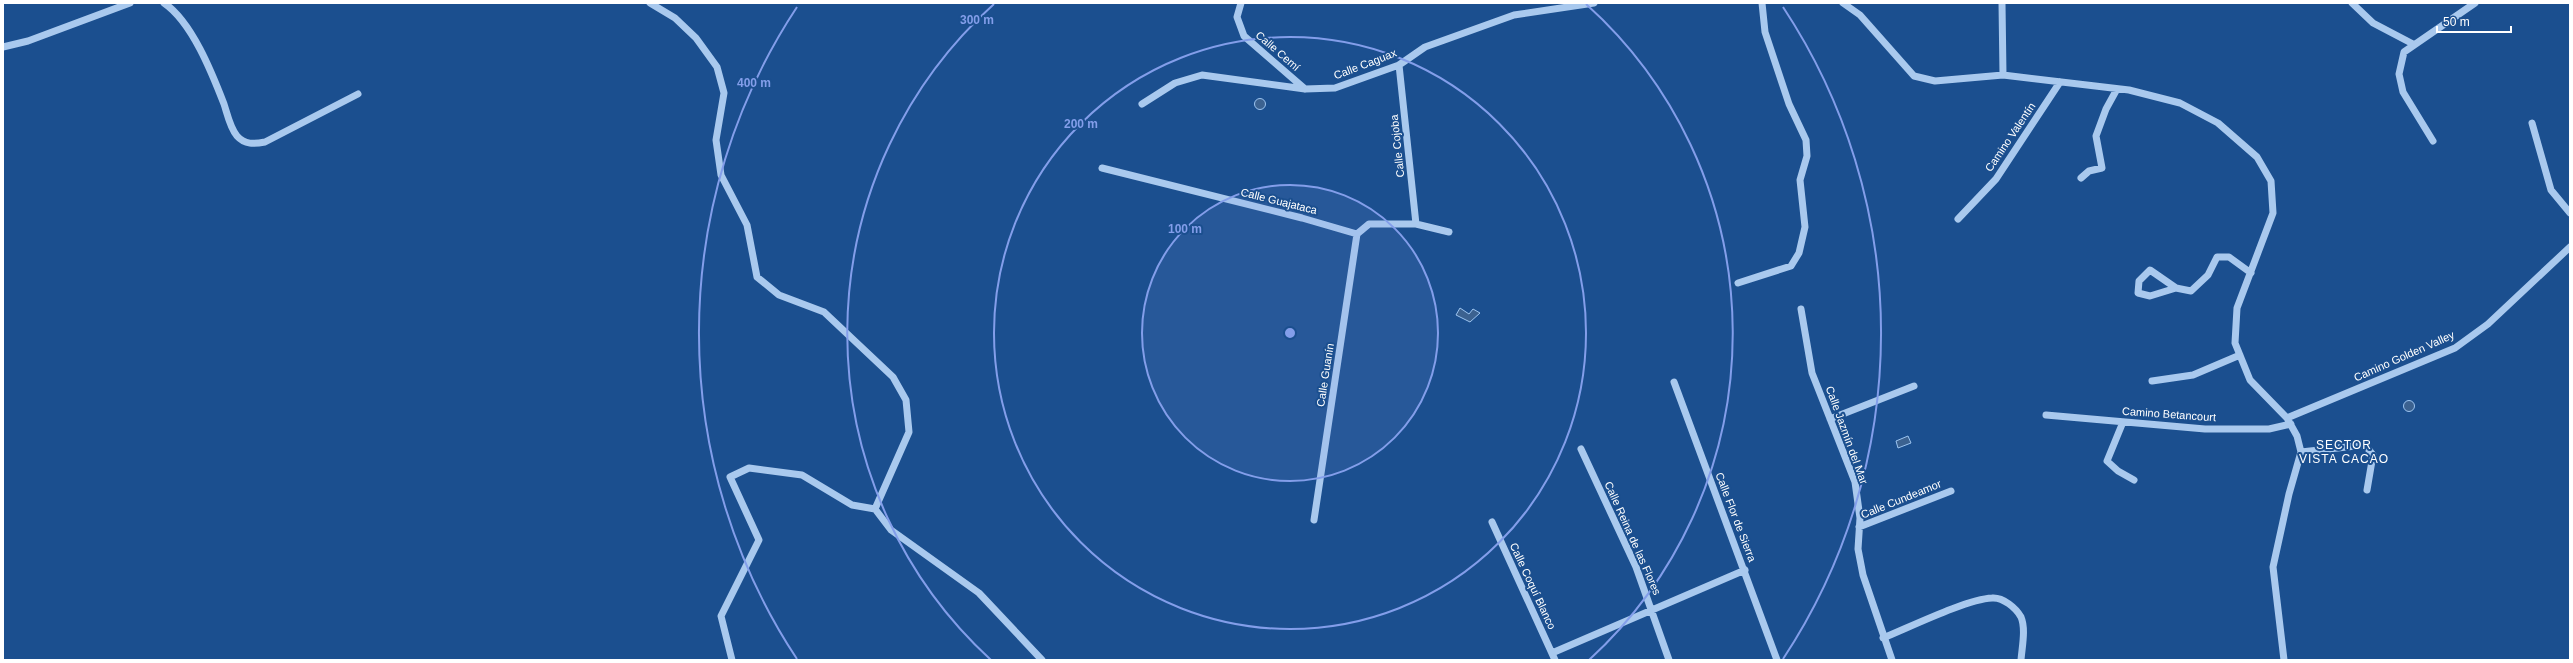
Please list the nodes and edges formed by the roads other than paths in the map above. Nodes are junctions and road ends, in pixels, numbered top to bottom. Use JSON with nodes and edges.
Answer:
{"nodes":[{"id":1,"x":130,"y":3,"type":"edge"},
{"id":2,"x":164,"y":3,"type":"edge"},
{"id":3,"x":650,"y":3,"type":"edge"},
{"id":4,"x":1241,"y":3,"type":"edge"},
{"id":5,"x":1594,"y":3,"type":"edge"},
{"id":6,"x":1762,"y":3,"type":"edge"},
{"id":7,"x":1843,"y":3,"type":"edge"},
{"id":8,"x":2002,"y":3,"type":"edge"},
{"id":9,"x":2352,"y":3,"type":"edge"},
{"id":10,"x":2475,"y":3,"type":"edge"},
{"id":11,"x":2413,"y":44,"type":"junction"},
{"id":12,"x":3,"y":47,"type":"edge"},
{"id":13,"x":1399,"y":65,"type":"junction"},
{"id":14,"x":2003,"y":75,"type":"junction"},
{"id":15,"x":2060,"y":82,"type":"junction"},
{"id":16,"x":2117,"y":89,"type":"junction"},
{"id":17,"x":1305,"y":90,"type":"junction"},
{"id":18,"x":358,"y":94,"type":"dead end"},
{"id":19,"x":1142,"y":104,"type":"dead end"},
{"id":20,"x":2532,"y":123,"type":"dead end"},
{"id":21,"x":2433,"y":141,"type":"dead end"},
{"id":22,"x":1102,"y":168,"type":"dead end"},
{"id":23,"x":2081,"y":178,"type":"dead end"},
{"id":24,"x":2570,"y":212,"type":"edge"},
{"id":25,"x":1958,"y":219,"type":"dead end"},
{"id":26,"x":1416,"y":224,"type":"junction"},
{"id":27,"x":1449,"y":232,"type":"dead end"},
{"id":28,"x":1357,"y":234,"type":"junction"},
{"id":29,"x":2570,"y":247,"type":"edge"},
{"id":30,"x":2251,"y":273,"type":"junction"},
{"id":31,"x":1738,"y":283,"type":"dead end"},
{"id":32,"x":2176,"y":288,"type":"junction"},
{"id":33,"x":1801,"y":309,"type":"dead end"},
{"id":34,"x":2240,"y":355,"type":"junction"},
{"id":35,"x":2152,"y":381,"type":"dead end"},
{"id":36,"x":1674,"y":382,"type":"dead end"},
{"id":37,"x":1914,"y":386,"type":"dead end"},
{"id":38,"x":2046,"y":415,"type":"dead end"},
{"id":39,"x":2287,"y":418,"type":"junction"},
{"id":40,"x":1830,"y":419,"type":"junction"},
{"id":41,"x":2123,"y":422,"type":"junction"},
{"id":42,"x":2291,"y":424,"type":"junction"},
{"id":43,"x":1580,"y":449,"type":"dead end"},
{"id":44,"x":2301,"y":452,"type":"junction"},
{"id":45,"x":2134,"y":480,"type":"dead end"},
{"id":46,"x":2367,"y":490,"type":"dead end"},
{"id":47,"x":1951,"y":491,"type":"dead end"},
{"id":48,"x":875,"y":509,"type":"junction"},
{"id":49,"x":1314,"y":520,"type":"dead end"},
{"id":50,"x":1492,"y":522,"type":"dead end"},
{"id":51,"x":1859,"y":527,"type":"junction"},
{"id":52,"x":1745,"y":570,"type":"junction"},
{"id":53,"x":1653,"y":610,"type":"junction"},
{"id":54,"x":1883,"y":638,"type":"junction"},
{"id":55,"x":1552,"y":653,"type":"junction"},
{"id":56,"x":732,"y":660,"type":"edge"},
{"id":57,"x":1042,"y":660,"type":"edge"},
{"id":58,"x":1555,"y":660,"type":"edge"},
{"id":59,"x":1669,"y":660,"type":"edge"},
{"id":60,"x":1777,"y":660,"type":"edge"},
{"id":61,"x":1892,"y":660,"type":"edge"},
{"id":62,"x":2021,"y":660,"type":"edge"},
{"id":63,"x":2284,"y":660,"type":"edge"}],
"edges":[{"from":1,"to":12,"type":"street"},
{"from":2,"to":18,"type":"street"},
{"from":3,"to":48,"type":"street"},
{"from":4,"to":17,"type":"street","name":"Calle Cemí"},
{"from":5,"to":13,"type":"street","name":"Calle Caguax"},
{"from":6,"to":31,"type":"street"},
{"from":7,"to":14,"type":"street"},
{"from":8,"to":14,"type":"street"},
{"from":9,"to":11,"type":"street"},
{"from":10,"to":11,"type":"street"},
{"from":11,"to":21,"type":"street"},
{"from":13,"to":17,"type":"street","name":"Calle Caguax"},
{"from":13,"to":26,"type":"street","name":"Calle Cojoba"},
{"from":14,"to":15,"type":"street"},
{"from":15,"to":16,"type":"street"},
{"from":15,"to":25,"type":"street","name":"Camino Valentín"},
{"from":16,"to":23,"type":"street"},
{"from":16,"to":30,"type":"street"},
{"from":17,"to":19,"type":"street","name":"Calle Caguax"},
{"from":20,"to":24,"type":"street"},
{"from":22,"to":28,"type":"street","name":"Calle Guajataca"},
{"from":26,"to":27,"type":"street"},
{"from":26,"to":28,"type":"street"},
{"from":28,"to":49,"type":"street","name":"Calle Guanín"},
{"from":29,"to":39,"type":"street","name":"Camino Golden Valley"},
{"from":30,"to":32,"type":"street"},
{"from":30,"to":34,"type":"street"},
{"from":32,"to":32,"type":"street"},
{"from":33,"to":40,"type":"street","name":"Calle Jazmín del Mar"},
{"from":34,"to":35,"type":"street"},
{"from":34,"to":39,"type":"street"},
{"from":36,"to":52,"type":"street","name":"Calle Flor de Sierra"},
{"from":37,"to":40,"type":"street"},
{"from":38,"to":41,"type":"street","name":"Camino Betancourt"},
{"from":39,"to":42,"type":"street"},
{"from":40,"to":51,"type":"street","name":"Calle Jazmín del Mar"},
{"from":41,"to":42,"type":"street","name":"Camino Betancourt"},
{"from":41,"to":45,"type":"street"},
{"from":42,"to":44,"type":"street"},
{"from":43,"to":53,"type":"street","name":"Calle Reina de las Flores"},
{"from":44,"to":46,"type":"street"},
{"from":44,"to":63,"type":"street"},
{"from":47,"to":51,"type":"street","name":"Calle Cundeamor"},
{"from":48,"to":56,"type":"street"},
{"from":48,"to":57,"type":"street"},
{"from":50,"to":55,"type":"street","name":"Calle Coquí Blanco"},
{"from":51,"to":54,"type":"street","name":"Calle Jazmín del Mar"},
{"from":52,"to":53,"type":"street"},
{"from":52,"to":60,"type":"street","name":"Calle Flor de Sierra"},
{"from":53,"to":55,"type":"street"},
{"from":53,"to":59,"type":"street","name":"Calle Reina de las Flores"},
{"from":54,"to":61,"type":"street","name":"Calle Jazmín del Mar"},
{"from":54,"to":62,"type":"street"},
{"from":55,"to":58,"type":"street","name":"Calle Coquí Blanco"}]}
